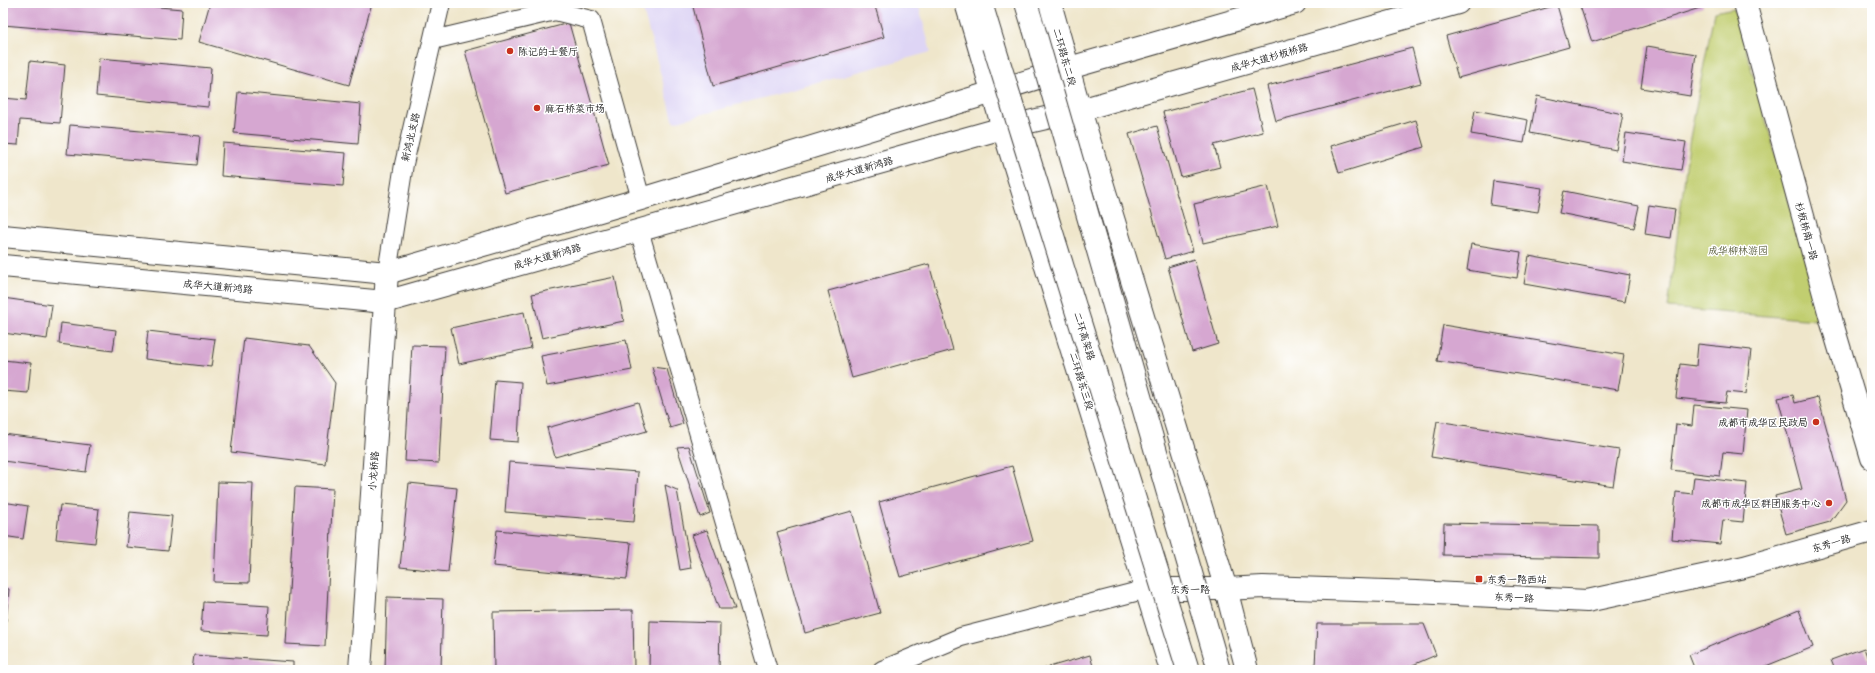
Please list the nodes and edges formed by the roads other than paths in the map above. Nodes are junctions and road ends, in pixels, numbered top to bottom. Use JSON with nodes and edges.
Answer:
{"nodes":[{"id":1,"x":441,"y":3,"type":"edge"},
{"id":2,"x":966,"y":3,"type":"edge"},
{"id":3,"x":981,"y":3,"type":"edge"},
{"id":4,"x":1026,"y":3,"type":"edge"},
{"id":5,"x":1050,"y":3,"type":"edge"},
{"id":6,"x":1295,"y":3,"type":"edge"},
{"id":7,"x":1458,"y":3,"type":"edge"},
{"id":8,"x":1745,"y":3,"type":"edge"},
{"id":9,"x":433,"y":40,"type":"junction"},
{"id":10,"x":1069,"y":68,"type":"junction"},
{"id":11,"x":993,"y":92,"type":"junction"},
{"id":12,"x":1080,"y":110,"type":"junction"},
{"id":13,"x":1003,"y":128,"type":"junction"},
{"id":14,"x":641,"y":199,"type":"junction"},
{"id":15,"x":639,"y":230,"type":"junction"},
{"id":16,"x":3,"y":236,"type":"edge"},
{"id":17,"x":3,"y":266,"type":"edge"},
{"id":18,"x":387,"y":273,"type":"junction"},
{"id":19,"x":385,"y":302,"type":"junction"},
{"id":20,"x":1872,"y":458,"type":"edge"},
{"id":21,"x":1872,"y":531,"type":"edge"},
{"id":22,"x":1147,"y":589,"type":"junction"},
{"id":23,"x":1226,"y":589,"type":"junction"},
{"id":24,"x":360,"y":670,"type":"edge"},
{"id":25,"x":768,"y":670,"type":"edge"},
{"id":26,"x":882,"y":670,"type":"edge"},
{"id":27,"x":1172,"y":670,"type":"edge"},
{"id":28,"x":1188,"y":670,"type":"edge"},
{"id":29,"x":1219,"y":670,"type":"edge"},
{"id":30,"x":1247,"y":670,"type":"edge"}],
"edges":[{"from":1,"to":9,"type":"street","name":"新鸿北支路"},
{"from":2,"to":11,"type":"main road"},
{"from":3,"to":28,"type":"main road","name":"二环高架路","bridge":true},
{"from":4,"to":29,"type":"main road","bridge":true},
{"from":5,"to":10,"type":"main road","name":"二环路东二段"},
{"from":6,"to":10,"type":"main road"},
{"from":7,"to":12,"type":"main road","name":"成华大道杉板桥路"},
{"from":8,"to":20,"type":"main road","name":"杉板桥南一路"},
{"from":9,"to":14,"type":"street"},
{"from":9,"to":18,"type":"street","name":"新鸿北支路"},
{"from":10,"to":11,"type":"main road"},
{"from":10,"to":12,"type":"main road","name":"二环路东二段"},
{"from":11,"to":13,"type":"main road","name":"二环路东三段"},
{"from":11,"to":14,"type":"main road"},
{"from":12,"to":13,"type":"main road","name":"成华大道新鸿路"},
{"from":12,"to":23,"type":"main road"},
{"from":13,"to":15,"type":"main road","name":"成华大道新鸿路"},
{"from":13,"to":22,"type":"main road","name":"二环路东三段"},
{"from":14,"to":18,"type":"main road"},
{"from":15,"to":19,"type":"main road","name":"成华大道新鸿路"},
{"from":15,"to":25,"type":"street"},
{"from":16,"to":18,"type":"main road"},
{"from":17,"to":19,"type":"main road","name":"成华大道新鸿路"},
{"from":18,"to":19,"type":"main road","name":"小龙桥路"},
{"from":19,"to":24,"type":"main road","name":"小龙桥路"},
{"from":21,"to":23,"type":"main road","name":"东秀一路"},
{"from":22,"to":23,"type":"main road","name":"东秀一路"},
{"from":22,"to":26,"type":"street"},
{"from":22,"to":27,"type":"main road","name":"二环路东三段"},
{"from":23,"to":30,"type":"main road"}]}
